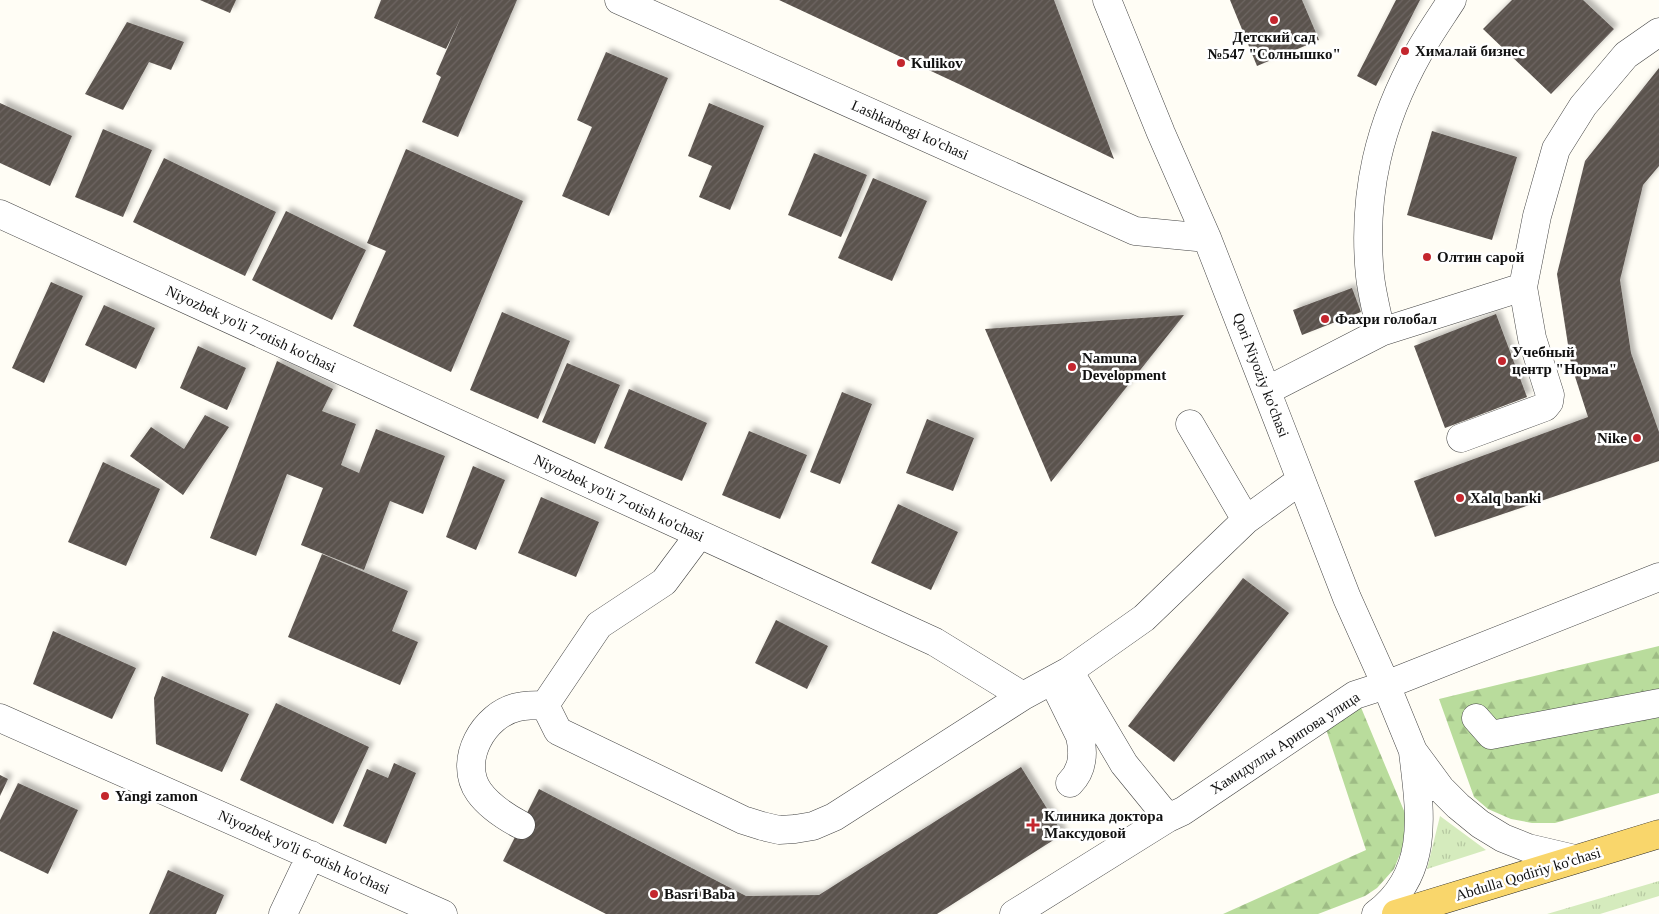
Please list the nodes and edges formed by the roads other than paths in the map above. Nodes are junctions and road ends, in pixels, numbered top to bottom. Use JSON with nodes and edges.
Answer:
{"nodes":[{"id":1,"x":619,"y":0,"type":"edge"},
{"id":2,"x":1106,"y":0,"type":"edge"},
{"id":3,"x":1452,"y":0,"type":"edge"},
{"id":4,"x":1659,"y":32,"type":"edge"},
{"id":5,"x":0,"y":214,"type":"edge"},
{"id":6,"x":1207,"y":238,"type":"junction"},
{"id":7,"x":1523,"y":287,"type":"junction"},
{"id":8,"x":1381,"y":332,"type":"junction"},
{"id":9,"x":1268,"y":390,"type":"junction"},
{"id":10,"x":1190,"y":424,"type":"dead end"},
{"id":11,"x":1461,"y":438,"type":"dead end"},
{"id":12,"x":1301,"y":480,"type":"junction"},
{"id":13,"x":1246,"y":520,"type":"junction"},
{"id":14,"x":699,"y":535,"type":"junction"},
{"id":15,"x":1659,"y":577,"type":"edge"},
{"id":16,"x":1061,"y":676,"type":"junction"},
{"id":17,"x":1386,"y":685,"type":"junction"},
{"id":18,"x":1023,"y":696,"type":"junction"},
{"id":19,"x":1659,"y":703,"type":"edge"},
{"id":20,"x":545,"y":705,"type":"junction"},
{"id":21,"x":0,"y":718,"type":"edge"},
{"id":22,"x":1476,"y":718,"type":"dead end"},
{"id":23,"x":1413,"y":751,"type":"junction"},
{"id":24,"x":1070,"y":783,"type":"dead end"},
{"id":25,"x":1168,"y":818,"type":"junction"},
{"id":26,"x":521,"y":825,"type":"dead end"},
{"id":27,"x":1659,"y":834,"type":"edge"},
{"id":28,"x":311,"y":855,"type":"junction"},
{"id":29,"x":1575,"y":859,"type":"junction"},
{"id":30,"x":283,"y":914,"type":"edge"},
{"id":31,"x":443,"y":914,"type":"edge"},
{"id":32,"x":1014,"y":914,"type":"edge"},
{"id":33,"x":1376,"y":914,"type":"edge"},
{"id":34,"x":1396,"y":914,"type":"edge"}],
"edges":[{"from":1,"to":6,"type":"street","name":"Lashkarbegi ko'chasi"},
{"from":2,"to":6,"type":"street","name":"Qori Niyoziy ko'chasi"},
{"from":3,"to":8,"type":"street"},
{"from":4,"to":7,"type":"street"},
{"from":5,"to":14,"type":"street","name":"Niyozbek yo'li 7-otish ko'chasi"},
{"from":6,"to":9,"type":"street","name":"Qori Niyoziy ko'chasi"},
{"from":7,"to":8,"type":"street"},
{"from":7,"to":11,"type":"street"},
{"from":8,"to":9,"type":"street"},
{"from":9,"to":12,"type":"street","name":"Qori Niyoziy ko'chasi"},
{"from":10,"to":13,"type":"street"},
{"from":12,"to":13,"type":"street"},
{"from":12,"to":17,"type":"street","name":"Qori Niyoziy ko'chasi"},
{"from":13,"to":16,"type":"street"},
{"from":14,"to":18,"type":"street","name":"Niyozbek yo'li 7-otish ko'chasi"},
{"from":14,"to":20,"type":"street"},
{"from":15,"to":17,"type":"street","name":"Хамидуллы Арипова улица"},
{"from":16,"to":18,"type":"street"},
{"from":16,"to":24,"type":"street"},
{"from":16,"to":25,"type":"street"},
{"from":17,"to":23,"type":"street","name":"Qori Niyoziy ko'chasi"},
{"from":17,"to":25,"type":"street","name":"Хамидуллы Арипова улица"},
{"from":18,"to":20,"type":"street"},
{"from":19,"to":22,"type":"street"},
{"from":20,"to":26,"type":"street"},
{"from":21,"to":28,"type":"street","name":"Niyozbek yo'li 6-otish ko'chasi"},
{"from":23,"to":29,"type":"street","name":"Qori Niyoziy ko'chasi"},
{"from":23,"to":33,"type":"street","name":"Qori Niyoziy ko'chasi"},
{"from":25,"to":32,"type":"street","name":"Хамидуллы Арипова улица"},
{"from":27,"to":29,"type":"main road","name":"Abdulla Qodiriy ko'chasi"},
{"from":28,"to":30,"type":"street"},
{"from":28,"to":31,"type":"street","name":"Niyozbek yo'li 6-otish ko'chasi"},
{"from":29,"to":34,"type":"main road","name":"Abdulla Qodiriy ko'chasi"}]}
